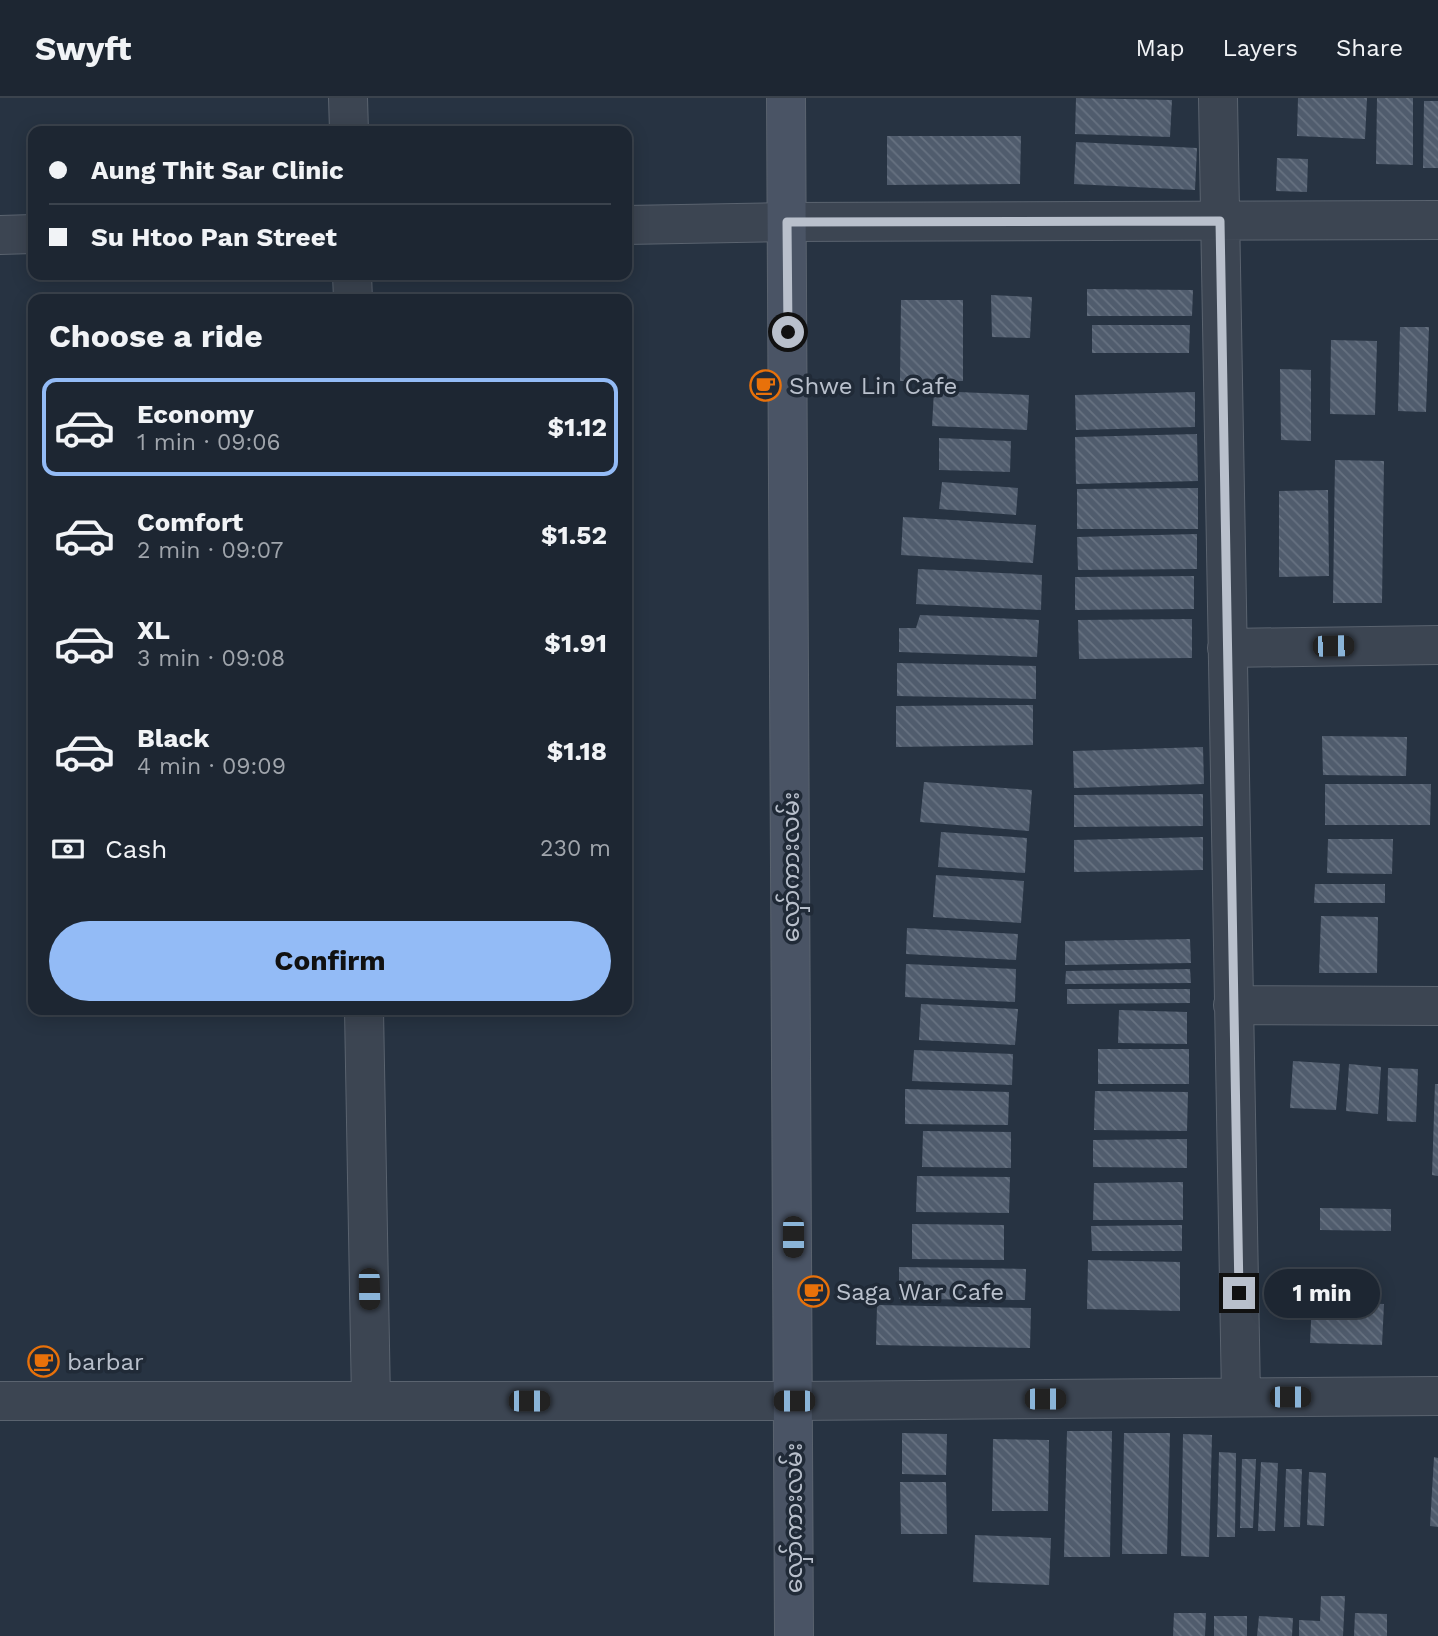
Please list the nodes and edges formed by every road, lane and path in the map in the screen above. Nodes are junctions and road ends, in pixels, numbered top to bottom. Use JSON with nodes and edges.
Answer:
{"nodes":[{"id":1,"x":348,"y":98,"type":"edge"},
{"id":2,"x":786,"y":98,"type":"edge"},
{"id":3,"x":1218,"y":98,"type":"edge"},
{"id":4,"x":349,"y":126,"type":"edge"},
{"id":5,"x":1438,"y":220,"type":"edge"},
{"id":6,"x":1220,"y":221,"type":"junction"},
{"id":7,"x":787,"y":222,"type":"junction"},
{"id":8,"x":632,"y":225,"type":"edge"},
{"id":9,"x":28,"y":234,"type":"edge"},
{"id":10,"x":0,"y":235,"type":"edge"},
{"id":11,"x":1438,"y":645,"type":"edge"},
{"id":12,"x":1227,"y":648,"type":"junction"},
{"id":13,"x":1233,"y":1005,"type":"junction"},
{"id":14,"x":1438,"y":1006,"type":"edge"},
{"id":15,"x":364,"y":1015,"type":"edge"},
{"id":16,"x":1438,"y":1396,"type":"edge"},
{"id":17,"x":1241,"y":1397,"type":"junction"},
{"id":18,"x":0,"y":1401,"type":"edge"},
{"id":19,"x":371,"y":1401,"type":"junction"},
{"id":20,"x":794,"y":1401,"type":"junction"},
{"id":21,"x":794,"y":1636,"type":"edge"}],
"edges":[{"from":1,"to":4,"type":"street"},
{"from":2,"to":7,"type":"main road","name":"လှော်ကားလမ်း"},
{"from":3,"to":6,"type":"street"},
{"from":5,"to":6,"type":"street"},
{"from":6,"to":7,"type":"street"},
{"from":6,"to":12,"type":"street"},
{"from":7,"to":8,"type":"street"},
{"from":7,"to":20,"type":"main road","name":"လှော်ကားလမ်း"},
{"from":9,"to":10,"type":"street"},
{"from":11,"to":12,"type":"street"},
{"from":12,"to":13,"type":"street"},
{"from":13,"to":14,"type":"street"},
{"from":13,"to":17,"type":"street"},
{"from":15,"to":19,"type":"street"},
{"from":16,"to":17,"type":"street"},
{"from":17,"to":20,"type":"street"},
{"from":18,"to":19,"type":"street"},
{"from":19,"to":20,"type":"street"},
{"from":20,"to":21,"type":"main road","name":"လှော်ကားလမ်း"}]}
